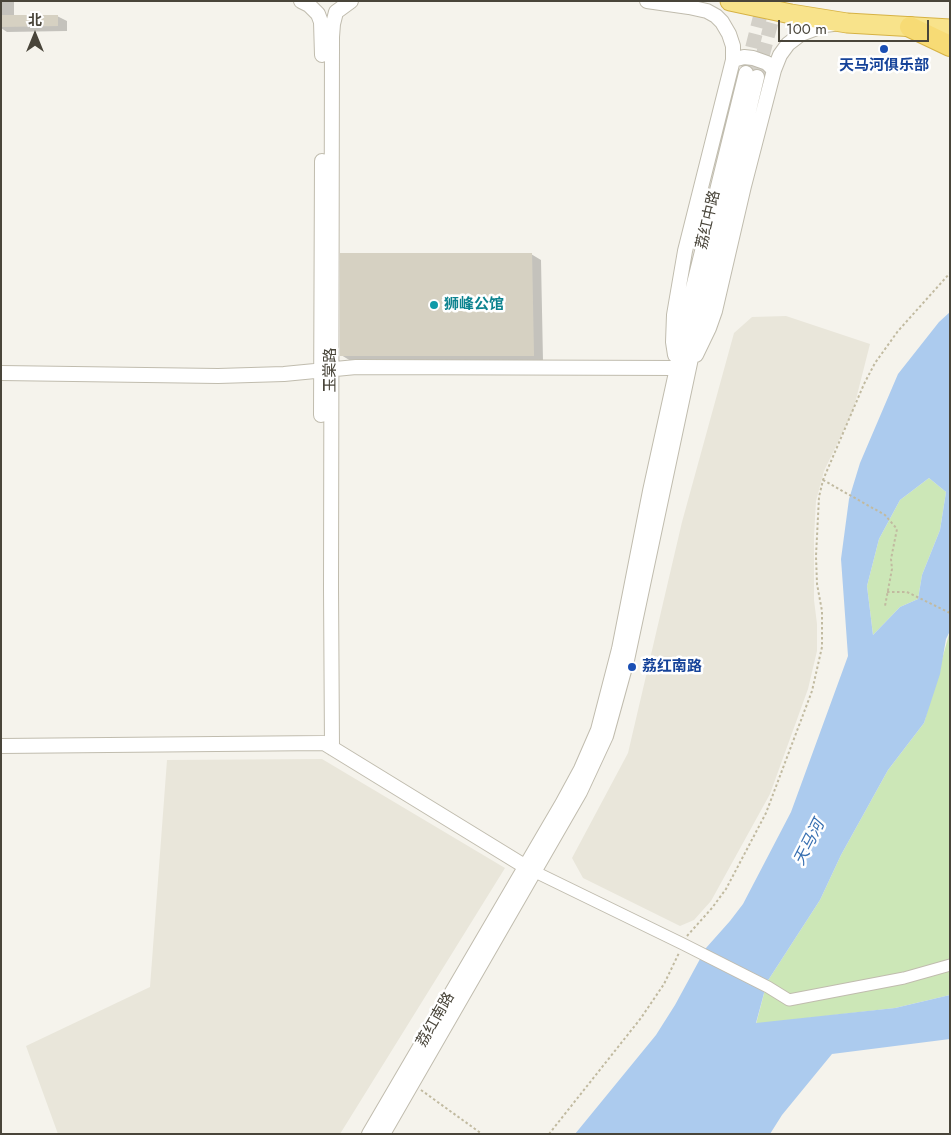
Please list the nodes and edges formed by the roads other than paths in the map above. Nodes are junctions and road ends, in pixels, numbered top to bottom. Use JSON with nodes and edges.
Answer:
{"nodes":[{"id":1,"x":301,"y":1,"type":"edge"},
{"id":2,"x":351,"y":1,"type":"edge"},
{"id":3,"x":647,"y":1,"type":"edge"},
{"id":4,"x":730,"y":1,"type":"edge"},
{"id":5,"x":772,"y":1,"type":"edge"},
{"id":6,"x":792,"y":14,"type":"junction"},
{"id":7,"x":847,"y":23,"type":"junction"},
{"id":8,"x":910,"y":27,"type":"junction"},
{"id":9,"x":950,"y":29,"type":"edge"},
{"id":10,"x":950,"y":46,"type":"edge"},
{"id":11,"x":733,"y":60,"type":"junction"},
{"id":12,"x":774,"y":70,"type":"junction"},
{"id":13,"x":751,"y":75,"type":"tunnel mouth"},
{"id":14,"x":683,"y":368,"type":"junction"},
{"id":15,"x":326,"y":369,"type":"junction"},
{"id":16,"x":1,"y":373,"type":"edge"},
{"id":17,"x":328,"y":745,"type":"junction"},
{"id":18,"x":1,"y":746,"type":"edge"},
{"id":19,"x":530,"y":870,"type":"junction"},
{"id":20,"x":950,"y":965,"type":"edge"},
{"id":21,"x":369,"y":1134,"type":"edge"},
{"id":22,"x":383,"y":1134,"type":"edge"}],
"edges":[{"from":1,"to":15,"type":"street","name":"玉棠路"},
{"from":2,"to":15,"type":"street","name":"玉棠路"},
{"from":3,"to":11,"type":"street"},
{"from":4,"to":6,"type":"highway"},
{"from":5,"to":6,"type":"highway"},
{"from":6,"to":7,"type":"highway"},
{"from":7,"to":8,"type":"highway"},
{"from":7,"to":12,"type":"street"},
{"from":8,"to":9,"type":"highway"},
{"from":8,"to":10,"type":"highway"},
{"from":11,"to":12,"type":"street"},
{"from":11,"to":14,"type":"street"},
{"from":12,"to":14,"type":"street"},
{"from":13,"to":14,"type":"street","name":"荔红中路"},
{"from":14,"to":15,"type":"street"},
{"from":14,"to":19,"type":"street","name":"荔红南路"},
{"from":15,"to":16,"type":"street"},
{"from":15,"to":17,"type":"street","name":"玉棠路"},
{"from":17,"to":18,"type":"street"},
{"from":17,"to":19,"type":"street"},
{"from":19,"to":20,"type":"street"},
{"from":19,"to":21,"type":"street","name":"荔红南路"},
{"from":19,"to":22,"type":"street","name":"荔红南路"}]}
